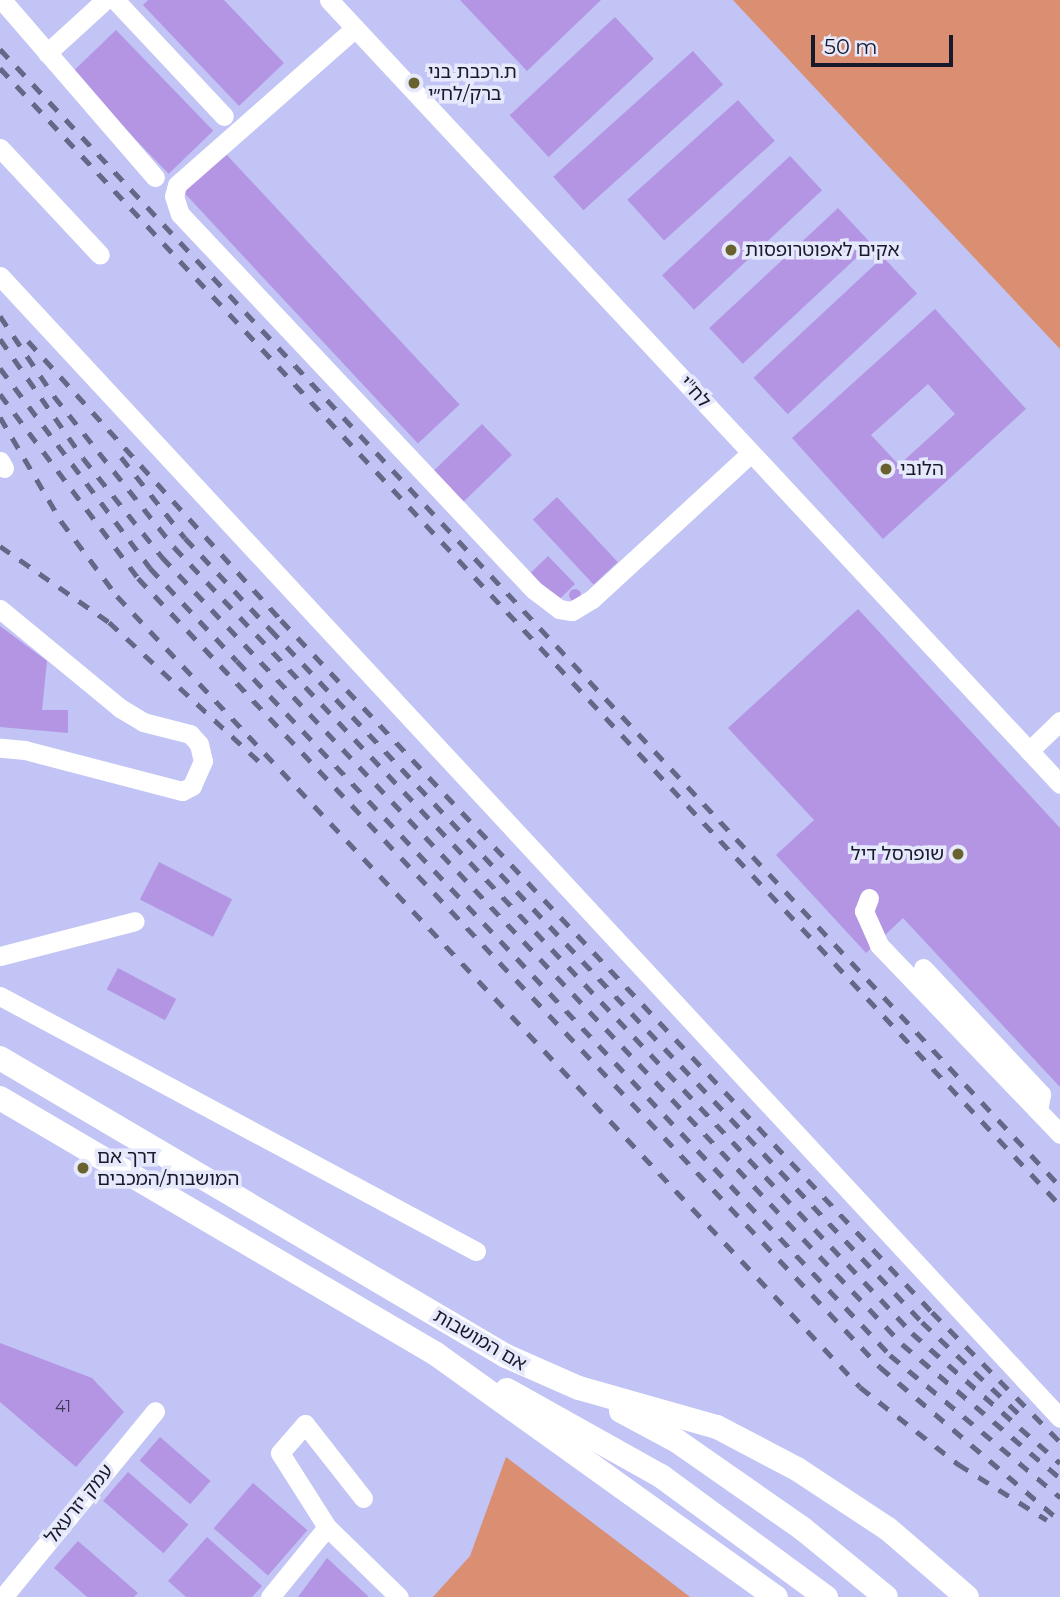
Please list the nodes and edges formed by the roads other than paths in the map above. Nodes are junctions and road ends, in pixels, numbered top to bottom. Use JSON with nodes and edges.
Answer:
{"nodes":[{"id":1,"x":2,"y":0,"type":"edge"},
{"id":2,"x":105,"y":0,"type":"edge"},
{"id":3,"x":115,"y":0,"type":"edge"},
{"id":4,"x":329,"y":0,"type":"edge"},
{"id":5,"x":355,"y":27,"type":"junction"},
{"id":6,"x":47,"y":53,"type":"junction"},
{"id":7,"x":224,"y":116,"type":"dead end"},
{"id":8,"x":0,"y":148,"type":"edge"},
{"id":9,"x":155,"y":177,"type":"dead end"},
{"id":10,"x":100,"y":255,"type":"dead end"},
{"id":11,"x":0,"y":276,"type":"edge"},
{"id":12,"x":751,"y":453,"type":"junction"},
{"id":13,"x":0,"y":609,"type":"edge"},
{"id":14,"x":1060,"y":721,"type":"edge"},
{"id":15,"x":0,"y":748,"type":"edge"},
{"id":16,"x":1029,"y":751,"type":"junction"},
{"id":17,"x":1060,"y":784,"type":"edge"},
{"id":18,"x":869,"y":898,"type":"dead end"},
{"id":19,"x":135,"y":921,"type":"dead end"},
{"id":20,"x":0,"y":956,"type":"edge"},
{"id":21,"x":923,"y":968,"type":"dead end"},
{"id":22,"x":0,"y":996,"type":"edge"},
{"id":23,"x":0,"y":1041,"type":"edge"},
{"id":24,"x":0,"y":1058,"type":"edge"},
{"id":25,"x":34,"y":1077,"type":"junction"},
{"id":26,"x":0,"y":1098,"type":"edge"},
{"id":27,"x":1038,"y":1111,"type":"junction"},
{"id":28,"x":1060,"y":1134,"type":"edge"},
{"id":29,"x":476,"y":1251,"type":"dead end"},
{"id":30,"x":436,"y":1354,"type":"junction"},
{"id":31,"x":579,"y":1388,"type":"junction"},
{"id":32,"x":155,"y":1411,"type":"dead end"},
{"id":33,"x":1060,"y":1418,"type":"edge"},
{"id":34,"x":363,"y":1498,"type":"dead end"},
{"id":35,"x":327,"y":1527,"type":"junction"},
{"id":36,"x":3,"y":1597,"type":"edge"},
{"id":37,"x":270,"y":1597,"type":"edge"},
{"id":38,"x":399,"y":1597,"type":"edge"},
{"id":39,"x":775,"y":1597,"type":"edge"},
{"id":40,"x":826,"y":1597,"type":"edge"},
{"id":41,"x":886,"y":1597,"type":"edge"},
{"id":42,"x":967,"y":1597,"type":"edge"}],
"edges":[{"from":1,"to":6,"type":"street"},
{"from":2,"to":6,"type":"street"},
{"from":3,"to":7,"type":"street"},
{"from":4,"to":5,"type":"street","name":"לח\"י"},
{"from":5,"to":12,"type":"street","name":"לח\"י"},
{"from":5,"to":12,"type":"street"},
{"from":6,"to":9,"type":"street"},
{"from":8,"to":10,"type":"street"},
{"from":11,"to":33,"type":"street"},
{"from":12,"to":16,"type":"street","name":"לח\"י"},
{"from":13,"to":15,"type":"street"},
{"from":14,"to":16,"type":"street"},
{"from":16,"to":17,"type":"street","name":"לח\"י"},
{"from":18,"to":27,"type":"street"},
{"from":19,"to":20,"type":"street"},
{"from":21,"to":27,"type":"street"},
{"from":22,"to":29,"type":"street"},
{"from":23,"to":25,"type":"main road"},
{"from":24,"to":25,"type":"main road","name":"אם המושבות"},
{"from":25,"to":31,"type":"main road","name":"אם המושבות"},
{"from":26,"to":30,"type":"main road","name":"אם המושבות"},
{"from":27,"to":28,"type":"street"},
{"from":30,"to":39,"type":"main road","name":"אם המושבות"},
{"from":30,"to":40,"type":"main road"},
{"from":31,"to":41,"type":"main road"},
{"from":31,"to":42,"type":"main road","name":"אם המושבות"},
{"from":32,"to":36,"type":"street","name":"עמק יזרעאל"},
{"from":34,"to":35,"type":"street"},
{"from":35,"to":37,"type":"street"},
{"from":35,"to":38,"type":"street"}]}
